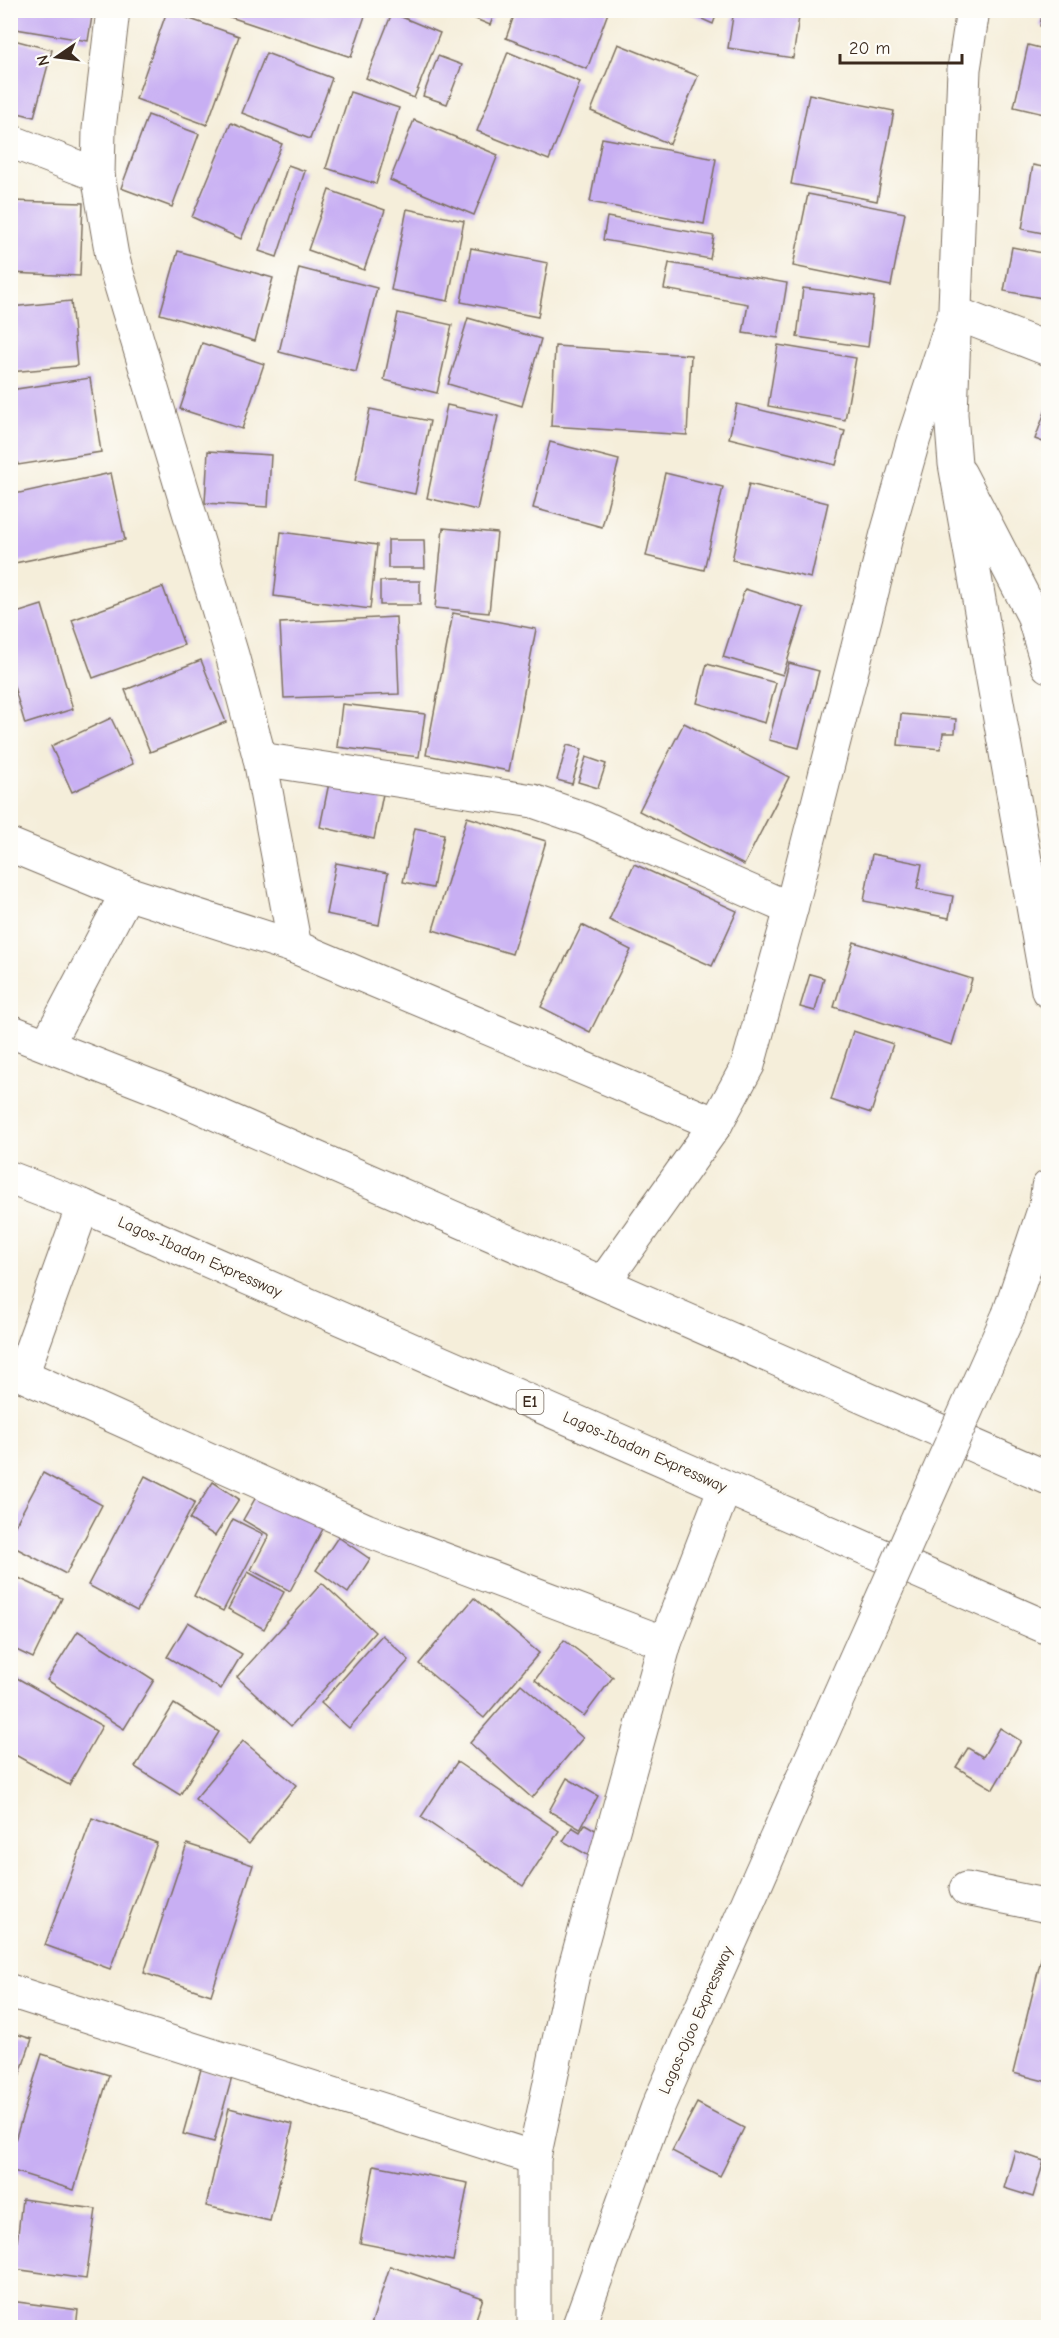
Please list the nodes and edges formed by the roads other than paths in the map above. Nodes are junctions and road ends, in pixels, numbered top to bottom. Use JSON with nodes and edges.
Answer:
{"nodes":[{"id":1,"x":112,"y":10,"type":"edge"},
{"id":2,"x":973,"y":10,"type":"edge"},
{"id":3,"x":10,"y":141,"type":"edge"},
{"id":4,"x":98,"y":175,"type":"junction"},
{"id":5,"x":955,"y":313,"type":"junction"},
{"id":6,"x":1048,"y":349,"type":"edge"},
{"id":7,"x":956,"y":464,"type":"junction"},
{"id":8,"x":1048,"y":666,"type":"edge"},
{"id":9,"x":260,"y":759,"type":"junction"},
{"id":10,"x":10,"y":845,"type":"edge"},
{"id":11,"x":127,"y":892,"type":"junction"},
{"id":12,"x":791,"y":909,"type":"junction"},
{"id":13,"x":295,"y":947,"type":"junction"},
{"id":14,"x":1048,"y":991,"type":"edge"},
{"id":15,"x":10,"y":1031,"type":"edge"},
{"id":16,"x":47,"y":1046,"type":"junction"},
{"id":17,"x":716,"y":1124,"type":"junction"},
{"id":18,"x":10,"y":1178,"type":"edge"},
{"id":19,"x":1048,"y":1187,"type":"edge"},
{"id":20,"x":83,"y":1206,"type":"junction"},
{"id":21,"x":603,"y":1283,"type":"junction"},
{"id":22,"x":16,"y":1371,"type":"edge"},
{"id":23,"x":1048,"y":1478,"type":"edge"},
{"id":24,"x":724,"y":1487,"type":"junction"},
{"id":25,"x":1048,"y":1628,"type":"edge"},
{"id":26,"x":665,"y":1643,"type":"junction"},
{"id":27,"x":966,"y":1889,"type":"dead end"},
{"id":28,"x":1048,"y":1906,"type":"edge"},
{"id":29,"x":10,"y":1991,"type":"edge"},
{"id":30,"x":534,"y":2158,"type":"junction"},
{"id":31,"x":534,"y":2328,"type":"edge"},
{"id":32,"x":578,"y":2328,"type":"edge"}],
"edges":[{"from":1,"to":4,"type":"main road"},
{"from":2,"to":5,"type":"main road"},
{"from":3,"to":4,"type":"main road"},
{"from":4,"to":9,"type":"main road"},
{"from":5,"to":6,"type":"main road"},
{"from":5,"to":7,"type":"main road"},
{"from":5,"to":12,"type":"main road"},
{"from":7,"to":8,"type":"main road"},
{"from":7,"to":14,"type":"main road"},
{"from":9,"to":12,"type":"main road"},
{"from":9,"to":13,"type":"main road"},
{"from":10,"to":11,"type":"main road"},
{"from":11,"to":13,"type":"main road"},
{"from":11,"to":16,"type":"main road"},
{"from":12,"to":17,"type":"main road"},
{"from":13,"to":17,"type":"main road"},
{"from":15,"to":16,"type":"main road"},
{"from":16,"to":21,"type":"main road"},
{"from":17,"to":21,"type":"main road"},
{"from":18,"to":20,"type":"main road","name":"Lagos-Ibadan Expressway","number":"E1"},
{"from":19,"to":32,"type":"main road","name":"Lagos-Ojoo Expressway","bridge":true},
{"from":20,"to":22,"type":"main road"},
{"from":20,"to":24,"type":"main road","name":"Lagos-Ibadan Expressway","number":"E1"},
{"from":21,"to":23,"type":"main road"},
{"from":22,"to":26,"type":"main road"},
{"from":24,"to":25,"type":"main road","name":"Lagos-Ibadan Expressway","number":"E1"},
{"from":24,"to":26,"type":"main road"},
{"from":26,"to":30,"type":"main road"},
{"from":27,"to":28,"type":"main road"},
{"from":29,"to":30,"type":"main road"},
{"from":30,"to":31,"type":"main road"}]}
